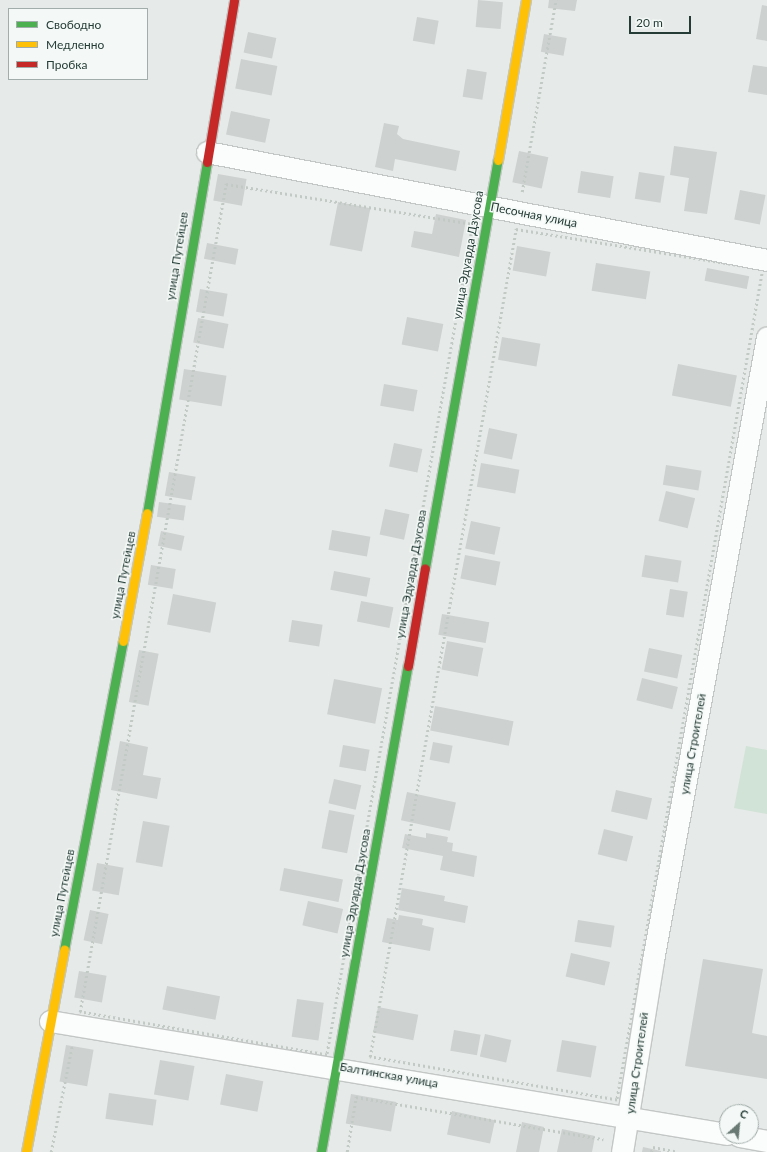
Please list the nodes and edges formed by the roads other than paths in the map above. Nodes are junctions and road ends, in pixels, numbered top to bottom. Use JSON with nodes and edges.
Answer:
{"nodes":[{"id":1,"x":234,"y":0,"type":"edge"},
{"id":2,"x":526,"y":0,"type":"edge"},
{"id":3,"x":207,"y":152,"type":"junction"},
{"id":4,"x":489,"y":206,"type":"junction"},
{"id":5,"x":767,"y":260,"type":"edge"},
{"id":6,"x":767,"y":337,"type":"edge"},
{"id":7,"x":50,"y":1021,"type":"junction"},
{"id":8,"x":331,"y":1060,"type":"junction"},
{"id":9,"x":630,"y":1116,"type":"junction"},
{"id":10,"x":719,"y":1133,"type":"edge"},
{"id":11,"x":615,"y":1146,"type":"edge"},
{"id":12,"x":26,"y":1152,"type":"edge"},
{"id":13,"x":321,"y":1152,"type":"edge"}],
"edges":[{"from":1,"to":3,"type":"street","name":"улица Путейцев"},
{"from":2,"to":4,"type":"street","name":"улица Эдуарда Дзусова"},
{"from":3,"to":4,"type":"street","name":"Песочная улица"},
{"from":3,"to":7,"type":"street","name":"улица Путейцев"},
{"from":4,"to":5,"type":"street","name":"Песочная улица"},
{"from":4,"to":8,"type":"street","name":"улица Эдуарда Дзусова"},
{"from":6,"to":9,"type":"street","name":"улица Строителей"},
{"from":7,"to":8,"type":"street","name":"Балтинская улица"},
{"from":7,"to":12,"type":"street","name":"улица Путейцев"},
{"from":8,"to":9,"type":"street","name":"Балтинская улица"},
{"from":8,"to":13,"type":"street","name":"улица Эдуарда Дзусова"},
{"from":9,"to":10,"type":"street","name":"Балтинская улица"},
{"from":9,"to":11,"type":"street","name":"улица Строителей"}]}
